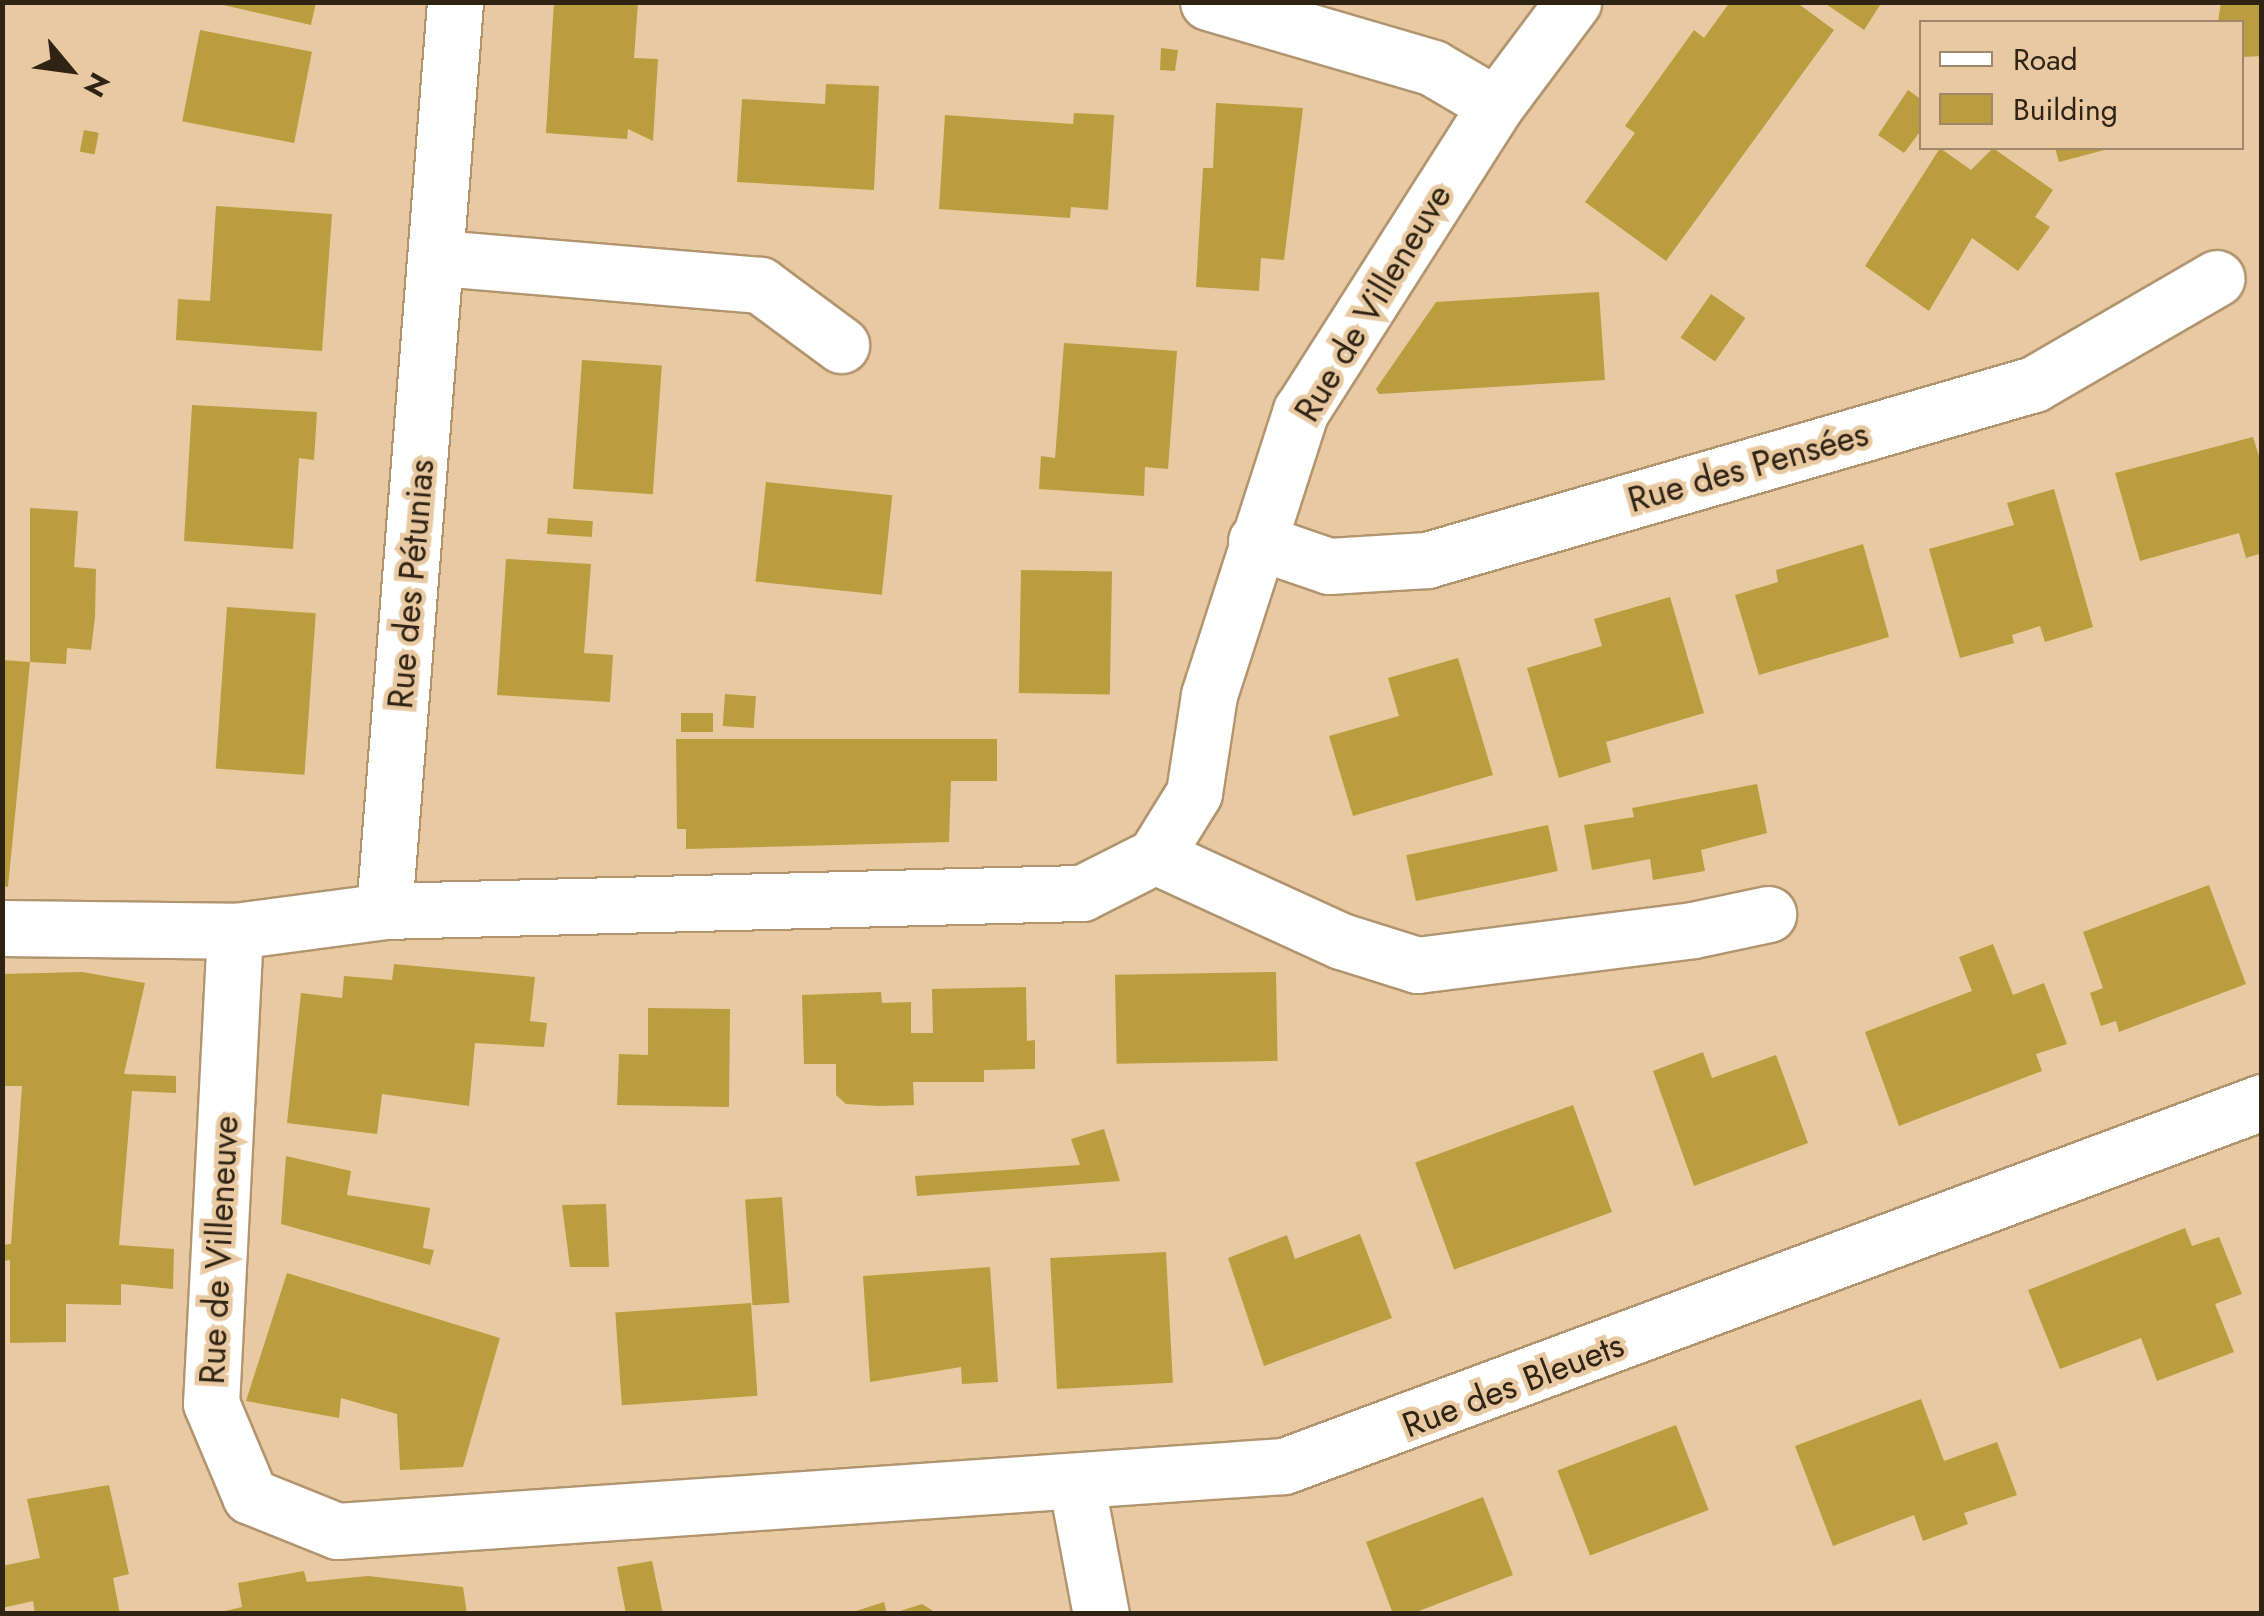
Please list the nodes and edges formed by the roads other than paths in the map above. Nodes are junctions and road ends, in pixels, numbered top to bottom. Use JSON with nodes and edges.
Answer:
{"nodes":[{"id":1,"x":455,"y":2,"type":"edge"},
{"id":2,"x":1208,"y":2,"type":"edge"},
{"id":3,"x":1572,"y":2,"type":"edge"},
{"id":4,"x":1496,"y":105,"type":"junction"},
{"id":5,"x":439,"y":258,"type":"junction"},
{"id":6,"x":2217,"y":278,"type":"dead end"},
{"id":7,"x":841,"y":345,"type":"dead end"},
{"id":8,"x":1256,"y":541,"type":"junction"},
{"id":9,"x":1155,"y":856,"type":"junction"},
{"id":10,"x":384,"y":910,"type":"junction"},
{"id":11,"x":1768,"y":914,"type":"dead end"},
{"id":12,"x":2,"y":928,"type":"edge"},
{"id":13,"x":235,"y":931,"type":"junction"},
{"id":14,"x":2262,"y":1102,"type":"edge"},
{"id":15,"x":1076,"y":1481,"type":"junction"},
{"id":16,"x":728,"y":1504,"type":"joint"},
{"id":17,"x":1101,"y":1614,"type":"edge"}],
"edges":[{"from":1,"to":5,"type":"street","name":"Rue des Pétunias"},
{"from":2,"to":4,"type":"street"},
{"from":3,"to":4,"type":"street","name":"Rue de Villeneuve"},
{"from":4,"to":8,"type":"street","name":"Rue de Villeneuve"},
{"from":5,"to":7,"type":"street"},
{"from":5,"to":10,"type":"street","name":"Rue des Pétunias"},
{"from":6,"to":8,"type":"street","name":"Rue des Pensées"},
{"from":8,"to":9,"type":"street","name":"Rue de Villeneuve"},
{"from":9,"to":10,"type":"street"},
{"from":9,"to":11,"type":"street"},
{"from":10,"to":13,"type":"street"},
{"from":12,"to":13,"type":"street"},
{"from":13,"to":16,"type":"street","name":"Rue de Villeneuve"},
{"from":14,"to":15,"type":"street","name":"Rue des Bleuets"},
{"from":15,"to":16,"type":"street","name":"Rue des Bleuets"},
{"from":15,"to":17,"type":"street"}]}
